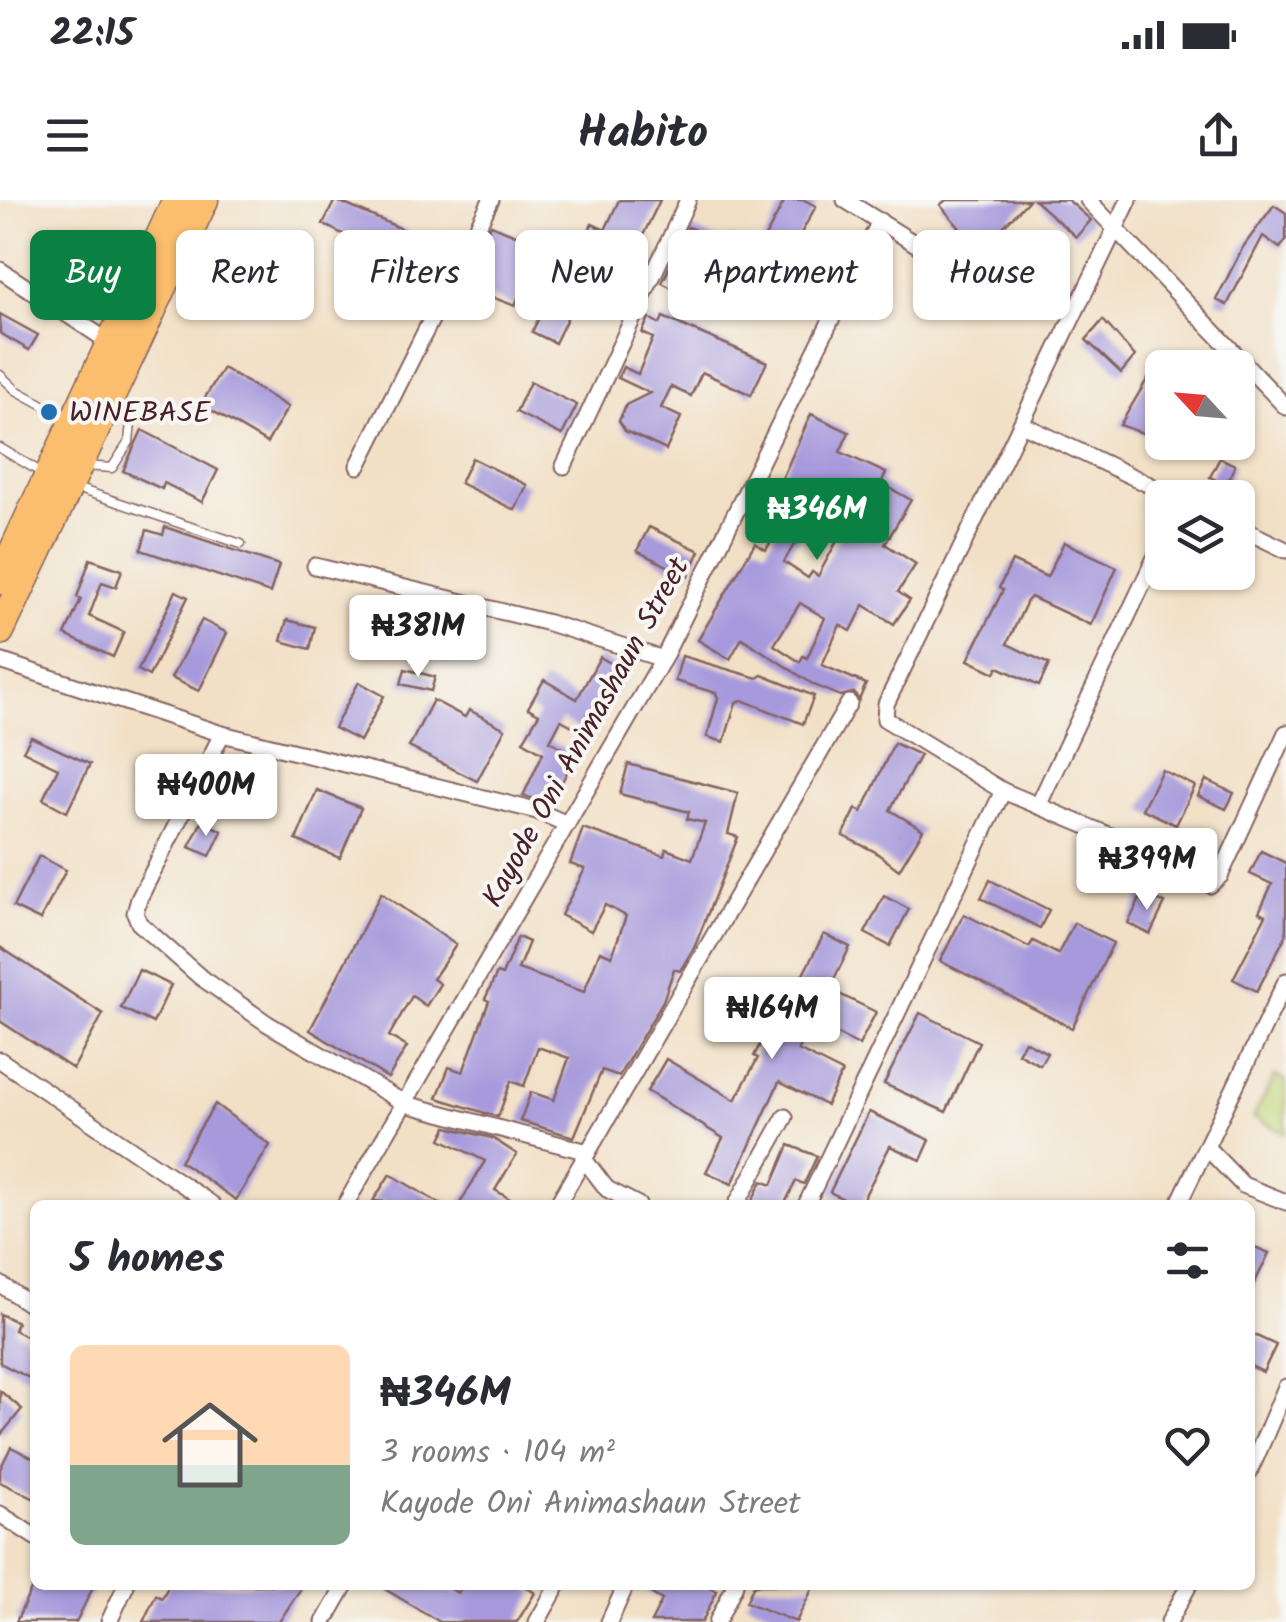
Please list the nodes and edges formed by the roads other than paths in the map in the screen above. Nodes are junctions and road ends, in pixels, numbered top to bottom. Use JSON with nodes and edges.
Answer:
{"nodes":[{"id":1,"x":176,"y":200,"type":"edge"},
{"id":2,"x":204,"y":200,"type":"edge"},
{"id":3,"x":492,"y":200,"type":"edge"},
{"id":4,"x":688,"y":200,"type":"edge"},
{"id":5,"x":846,"y":200,"type":"edge"},
{"id":6,"x":1088,"y":200,"type":"edge"},
{"id":7,"x":1129,"y":200,"type":"edge"},
{"id":8,"x":880,"y":221,"type":"junction"},
{"id":9,"x":1114,"y":229,"type":"junction"},
{"id":10,"x":190,"y":230,"type":"edge"},
{"id":11,"x":913,"y":242,"type":"edge"},
{"id":12,"x":176,"y":259,"type":"edge"},
{"id":13,"x":0,"y":270,"type":"edge"},
{"id":14,"x":110,"y":342,"type":"junction"},
{"id":15,"x":0,"y":376,"type":"edge"},
{"id":16,"x":1286,"y":407,"type":"edge"},
{"id":17,"x":73,"y":421,"type":"junction"},
{"id":18,"x":1024,"y":425,"type":"junction"},
{"id":19,"x":0,"y":448,"type":"edge"},
{"id":20,"x":358,"y":466,"type":"dead end"},
{"id":21,"x":564,"y":466,"type":"dead end"},
{"id":22,"x":65,"y":476,"type":"junction"},
{"id":23,"x":1145,"y":483,"type":"edge"},
{"id":24,"x":1255,"y":535,"type":"edge"},
{"id":25,"x":241,"y":544,"type":"dead end"},
{"id":26,"x":1286,"y":550,"type":"edge"},
{"id":27,"x":314,"y":566,"type":"dead end"},
{"id":28,"x":1145,"y":579,"type":"edge"},
{"id":29,"x":0,"y":580,"type":"edge"},
{"id":30,"x":0,"y":631,"type":"edge"},
{"id":31,"x":663,"y":658,"type":"junction"},
{"id":32,"x":0,"y":661,"type":"edge"},
{"id":33,"x":850,"y":703,"type":"dead end"},
{"id":34,"x":1286,"y":733,"type":"edge"},
{"id":35,"x":222,"y":734,"type":"junction"},
{"id":36,"x":1003,"y":792,"type":"junction"},
{"id":37,"x":1038,"y":806,"type":"junction"},
{"id":38,"x":566,"y":824,"type":"junction"},
{"id":39,"x":1286,"y":980,"type":"edge"},
{"id":40,"x":0,"y":1060,"type":"edge"},
{"id":41,"x":406,"y":1104,"type":"junction"},
{"id":42,"x":785,"y":1117,"type":"dead end"},
{"id":43,"x":1206,"y":1147,"type":"junction"},
{"id":44,"x":586,"y":1155,"type":"junction"},
{"id":45,"x":206,"y":1200,"type":"edge"},
{"id":46,"x":348,"y":1200,"type":"edge"},
{"id":47,"x":560,"y":1200,"type":"edge"},
{"id":48,"x":628,"y":1200,"type":"edge"},
{"id":49,"x":739,"y":1200,"type":"edge"},
{"id":50,"x":808,"y":1200,"type":"edge"},
{"id":51,"x":1180,"y":1200,"type":"edge"},
{"id":52,"x":1286,"y":1202,"type":"edge"},
{"id":53,"x":0,"y":1284,"type":"edge"},
{"id":54,"x":30,"y":1305,"type":"edge"},
{"id":55,"x":1286,"y":1387,"type":"edge"},
{"id":56,"x":1255,"y":1460,"type":"edge"},
{"id":57,"x":0,"y":1514,"type":"edge"},
{"id":58,"x":30,"y":1534,"type":"edge"},
{"id":59,"x":118,"y":1590,"type":"edge"},
{"id":60,"x":342,"y":1590,"type":"edge"},
{"id":61,"x":555,"y":1590,"type":"edge"},
{"id":62,"x":624,"y":1590,"type":"edge"},
{"id":63,"x":733,"y":1590,"type":"edge"},
{"id":64,"x":1186,"y":1590,"type":"edge"},
{"id":65,"x":108,"y":1622,"type":"edge"},
{"id":66,"x":324,"y":1622,"type":"edge"},
{"id":67,"x":538,"y":1622,"type":"edge"},
{"id":68,"x":609,"y":1622,"type":"edge"},
{"id":69,"x":717,"y":1622,"type":"edge"},
{"id":70,"x":1169,"y":1622,"type":"edge"}],
"edges":[{"from":1,"to":14,"type":"highway"},
{"from":2,"to":10,"type":"highway"},
{"from":3,"to":20,"type":"street"},
{"from":4,"to":21,"type":"street"},
{"from":5,"to":8,"type":"street"},
{"from":6,"to":9,"type":"street"},
{"from":7,"to":9,"type":"street"},
{"from":8,"to":11,"type":"street"},
{"from":8,"to":31,"type":"street","name":"Kayode Oni Animashaun Street"},
{"from":9,"to":16,"type":"street"},
{"from":9,"to":18,"type":"street"},
{"from":12,"to":22,"type":"highway"},
{"from":13,"to":14,"type":"street"},
{"from":14,"to":17,"type":"highway"},
{"from":15,"to":17,"type":"lane"},
{"from":17,"to":22,"type":"highway"},
{"from":18,"to":23,"type":"street"},
{"from":18,"to":36,"type":"street"},
{"from":19,"to":22,"type":"lane"},
{"from":22,"to":25,"type":"lane"},
{"from":22,"to":29,"type":"highway"},
{"from":22,"to":30,"type":"highway"},
{"from":24,"to":26,"type":"street"},
{"from":27,"to":31,"type":"street"},
{"from":28,"to":37,"type":"street"},
{"from":31,"to":38,"type":"street","name":"Kayode Oni Animashaun Street"},
{"from":32,"to":35,"type":"street"},
{"from":33,"to":44,"type":"street"},
{"from":34,"to":37,"type":"street"},
{"from":35,"to":38,"type":"street"},
{"from":35,"to":41,"type":"street"},
{"from":36,"to":37,"type":"street"},
{"from":36,"to":50,"type":"street"},
{"from":38,"to":41,"type":"street","name":"Kayode Oni Animashaun Street"},
{"from":39,"to":43,"type":"street"},
{"from":40,"to":45,"type":"street"},
{"from":41,"to":44,"type":"street"},
{"from":41,"to":46,"type":"street","name":"Kayode Oni Animashaun Street"},
{"from":42,"to":49,"type":"street"},
{"from":43,"to":51,"type":"street"},
{"from":43,"to":52,"type":"street"},
{"from":44,"to":47,"type":"street"},
{"from":44,"to":48,"type":"street"},
{"from":53,"to":54,"type":"street"},
{"from":55,"to":56,"type":"street"},
{"from":57,"to":58,"type":"street"},
{"from":59,"to":65,"type":"street"},
{"from":60,"to":66,"type":"street"},
{"from":61,"to":67,"type":"street"},
{"from":62,"to":68,"type":"street"},
{"from":63,"to":69,"type":"street"},
{"from":64,"to":70,"type":"street"}]}
